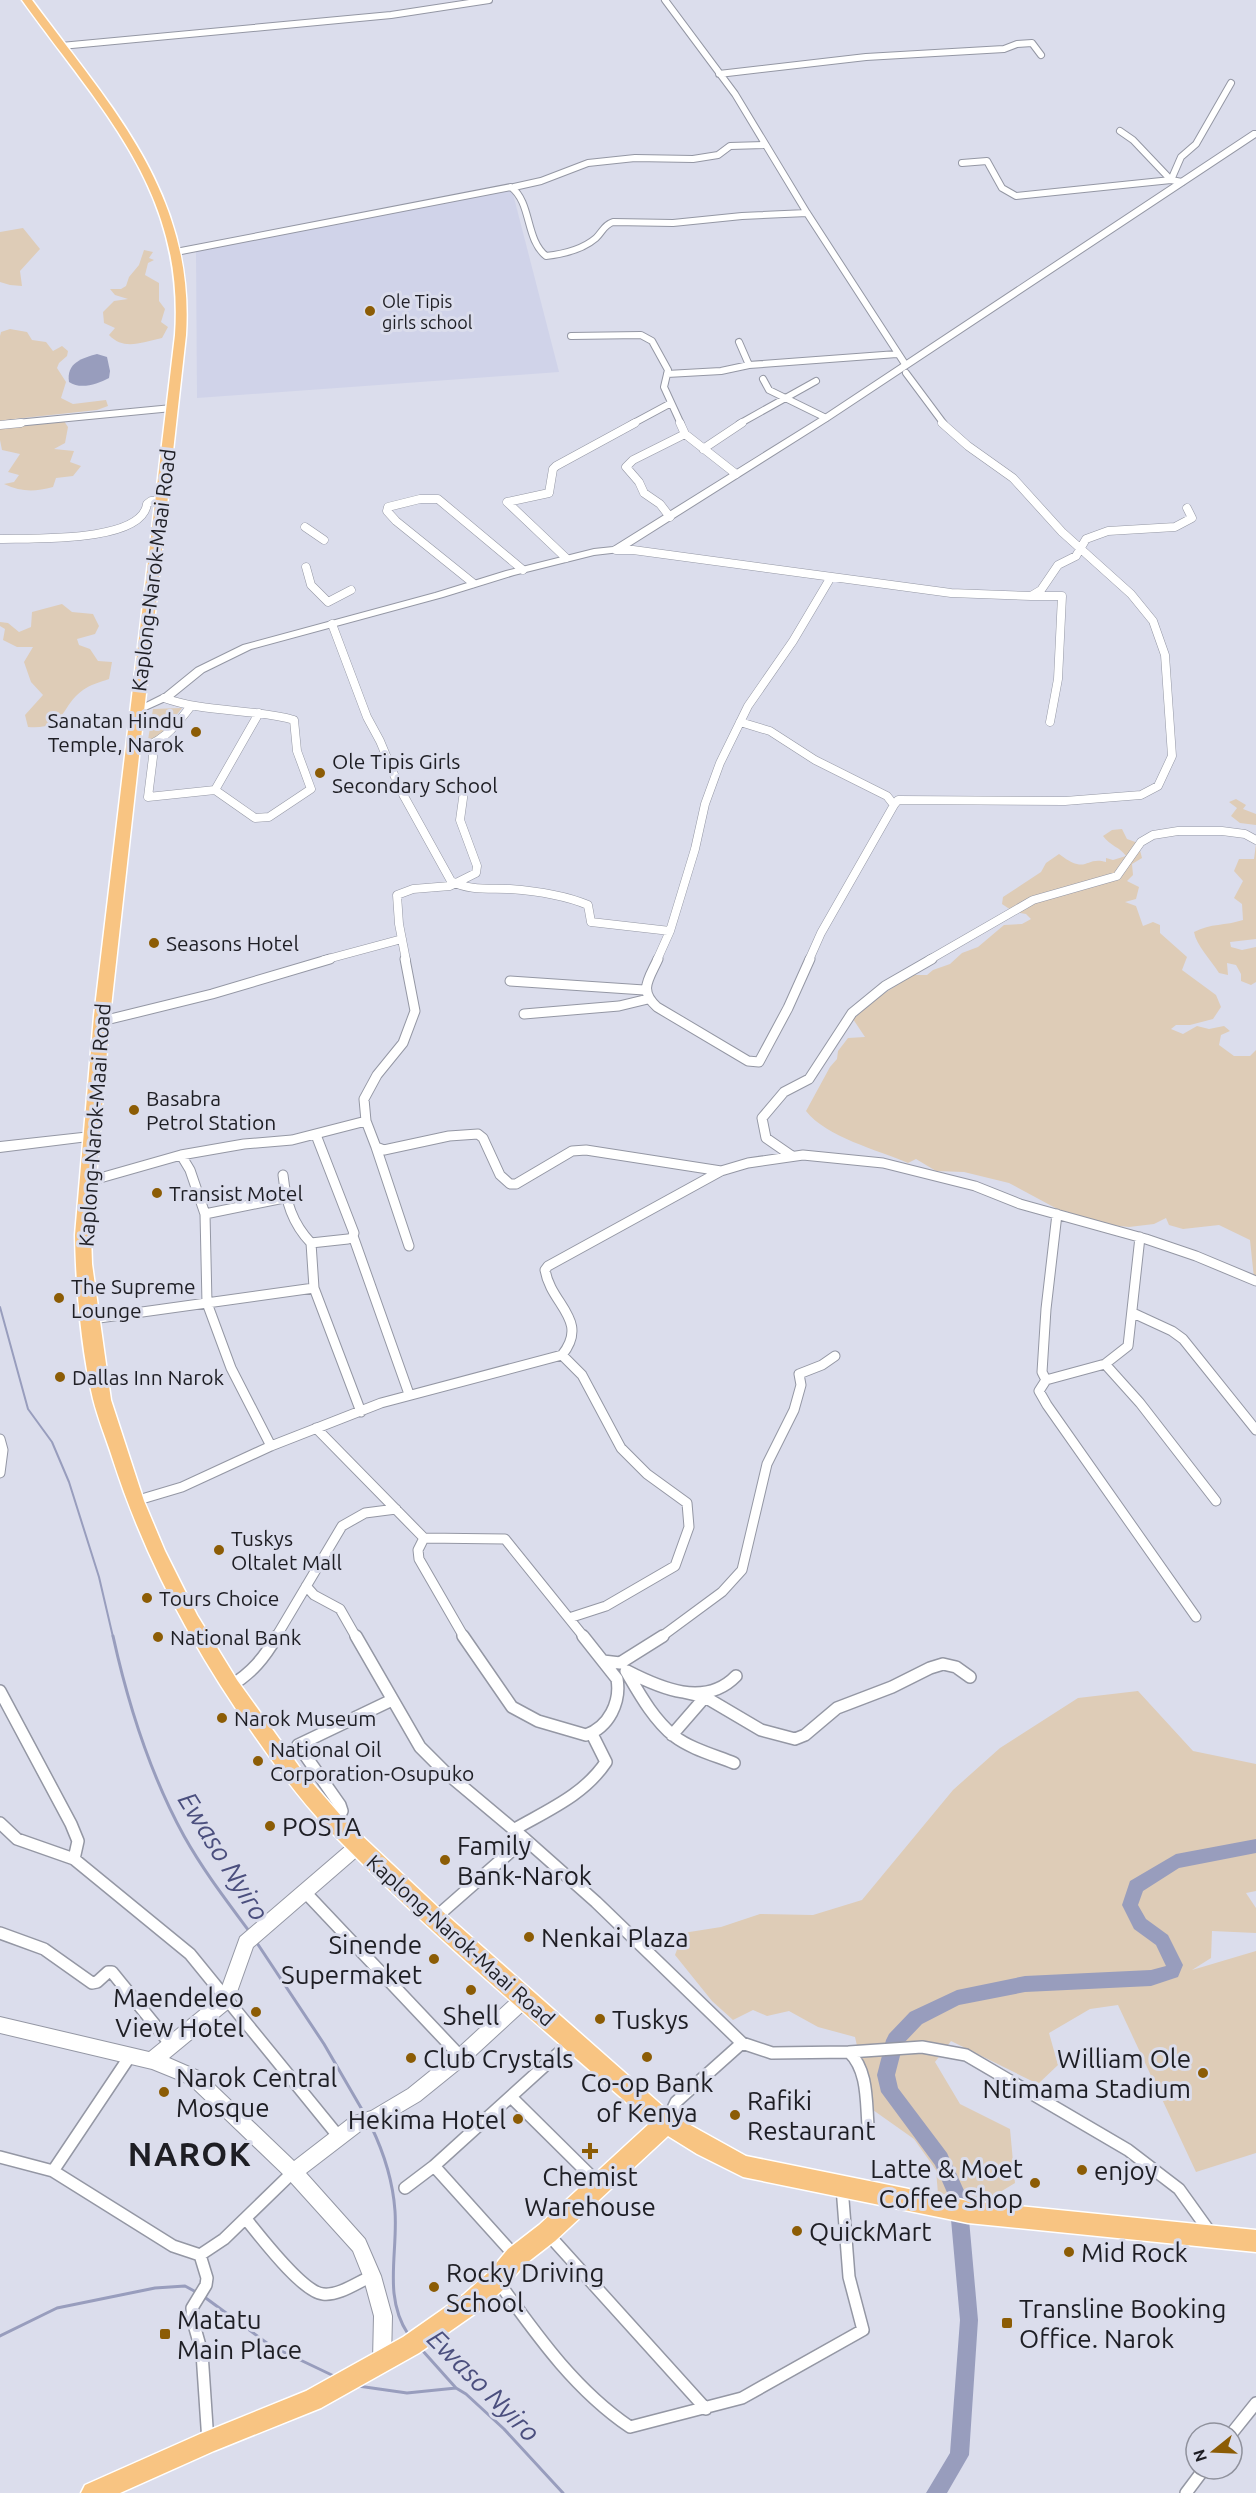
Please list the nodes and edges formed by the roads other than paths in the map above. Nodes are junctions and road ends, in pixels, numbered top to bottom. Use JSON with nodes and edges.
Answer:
{"nodes":[{"id":1,"x":27,"y":0,"type":"edge"},
{"id":2,"x":489,"y":0,"type":"edge"},
{"id":3,"x":664,"y":0,"type":"edge"},
{"id":4,"x":61,"y":46,"type":"junction"},
{"id":5,"x":1041,"y":55,"type":"dead end"},
{"id":6,"x":719,"y":74,"type":"junction"},
{"id":7,"x":1232,"y":84,"type":"dead end"},
{"id":8,"x":1120,"y":131,"type":"dead end"},
{"id":9,"x":1256,"y":133,"type":"edge"},
{"id":10,"x":765,"y":145,"type":"junction"},
{"id":11,"x":962,"y":163,"type":"dead end"},
{"id":12,"x":1171,"y":180,"type":"junction"},
{"id":13,"x":1182,"y":182,"type":"junction"},
{"id":14,"x":514,"y":187,"type":"junction"},
{"id":15,"x":807,"y":213,"type":"junction"},
{"id":16,"x":176,"y":252,"type":"junction"},
{"id":17,"x":571,"y":336,"type":"dead end"},
{"id":18,"x":739,"y":342,"type":"dead end"},
{"id":19,"x":897,"y":354,"type":"junction"},
{"id":20,"x":749,"y":365,"type":"junction"},
{"id":21,"x":906,"y":368,"type":"junction"},
{"id":22,"x":667,"y":374,"type":"junction"},
{"id":23,"x":763,"y":380,"type":"dead end"},
{"id":24,"x":816,"y":381,"type":"dead end"},
{"id":25,"x":786,"y":398,"type":"junction"},
{"id":26,"x":671,"y":403,"type":"junction"},
{"id":27,"x":172,"y":408,"type":"junction"},
{"id":28,"x":826,"y":418,"type":"junction"},
{"id":29,"x":0,"y":425,"type":"edge"},
{"id":30,"x":685,"y":434,"type":"junction"},
{"id":31,"x":703,"y":449,"type":"junction"},
{"id":32,"x":736,"y":474,"type":"junction"},
{"id":33,"x":161,"y":501,"type":"junction"},
{"id":34,"x":1187,"y":508,"type":"dead end"},
{"id":35,"x":670,"y":517,"type":"junction"},
{"id":36,"x":305,"y":527,"type":"dead end"},
{"id":37,"x":0,"y":539,"type":"edge"},
{"id":38,"x":324,"y":540,"type":"dead end"},
{"id":39,"x":1080,"y":548,"type":"junction"},
{"id":40,"x":616,"y":550,"type":"junction"},
{"id":41,"x":566,"y":558,"type":"junction"},
{"id":42,"x":306,"y":567,"type":"dead end"},
{"id":43,"x":523,"y":570,"type":"junction"},
{"id":44,"x":831,"y":577,"type":"junction"},
{"id":45,"x":473,"y":583,"type":"junction"},
{"id":46,"x":351,"y":591,"type":"dead end"},
{"id":47,"x":1030,"y":596,"type":"junction"},
{"id":48,"x":332,"y":624,"type":"junction"},
{"id":49,"x":164,"y":698,"type":"junction"},
{"id":50,"x":191,"y":706,"type":"junction"},
{"id":51,"x":136,"y":710,"type":"junction"},
{"id":52,"x":259,"y":714,"type":"junction"},
{"id":53,"x":740,"y":722,"type":"junction"},
{"id":54,"x":1050,"y":722,"type":"dead end"},
{"id":55,"x":152,"y":744,"type":"junction"},
{"id":56,"x":132,"y":750,"type":"junction"},
{"id":57,"x":215,"y":790,"type":"junction"},
{"id":58,"x":464,"y":791,"type":"dead end"},
{"id":59,"x":894,"y":805,"type":"junction"},
{"id":60,"x":1256,"y":840,"type":"edge"},
{"id":61,"x":456,"y":884,"type":"junction"},
{"id":62,"x":670,"y":931,"type":"junction"},
{"id":63,"x":402,"y":939,"type":"junction"},
{"id":64,"x":510,"y":981,"type":"dead end"},
{"id":65,"x":644,"y":990,"type":"junction"},
{"id":66,"x":648,"y":999,"type":"junction"},
{"id":67,"x":524,"y":1014,"type":"dead end"},
{"id":68,"x":102,"y":1021,"type":"junction"},
{"id":69,"x":366,"y":1121,"type":"junction"},
{"id":70,"x":316,"y":1135,"type":"junction"},
{"id":71,"x":91,"y":1137,"type":"junction"},
{"id":72,"x":0,"y":1147,"type":"edge"},
{"id":73,"x":376,"y":1147,"type":"junction"},
{"id":74,"x":181,"y":1155,"type":"junction"},
{"id":75,"x":792,"y":1156,"type":"junction"},
{"id":76,"x":721,"y":1171,"type":"junction"},
{"id":77,"x":283,"y":1175,"type":"dead end"},
{"id":78,"x":86,"y":1182,"type":"junction"},
{"id":79,"x":285,"y":1198,"type":"junction"},
{"id":80,"x":205,"y":1214,"type":"junction"},
{"id":81,"x":1057,"y":1214,"type":"junction"},
{"id":82,"x":353,"y":1236,"type":"junction"},
{"id":83,"x":1140,"y":1237,"type":"junction"},
{"id":84,"x":311,"y":1243,"type":"junction"},
{"id":85,"x":410,"y":1246,"type":"dead end"},
{"id":86,"x":1256,"y":1281,"type":"edge"},
{"id":87,"x":314,"y":1288,"type":"junction"},
{"id":88,"x":207,"y":1303,"type":"junction"},
{"id":89,"x":1133,"y":1313,"type":"junction"},
{"id":90,"x":92,"y":1319,"type":"junction"},
{"id":91,"x":562,"y":1355,"type":"junction"},
{"id":92,"x":835,"y":1356,"type":"dead end"},
{"id":93,"x":1106,"y":1364,"type":"junction"},
{"id":94,"x":1046,"y":1380,"type":"junction"},
{"id":95,"x":409,"y":1394,"type":"junction"},
{"id":96,"x":361,"y":1412,"type":"junction"},
{"id":97,"x":316,"y":1428,"type":"junction"},
{"id":98,"x":1256,"y":1430,"type":"edge"},
{"id":99,"x":0,"y":1439,"type":"edge"},
{"id":100,"x":271,"y":1446,"type":"junction"},
{"id":101,"x":0,"y":1473,"type":"edge"},
{"id":102,"x":135,"y":1501,"type":"junction"},
{"id":103,"x":1216,"y":1501,"type":"dead end"},
{"id":104,"x":396,"y":1509,"type":"junction"},
{"id":105,"x":424,"y":1538,"type":"junction"},
{"id":106,"x":306,"y":1586,"type":"junction"},
{"id":107,"x":1196,"y":1617,"type":"dead end"},
{"id":108,"x":569,"y":1618,"type":"junction"},
{"id":109,"x":603,"y":1660,"type":"junction"},
{"id":110,"x":623,"y":1667,"type":"junction"},
{"id":111,"x":736,"y":1676,"type":"dead end"},
{"id":112,"x":970,"y":1677,"type":"dead end"},
{"id":113,"x":230,"y":1686,"type":"junction"},
{"id":114,"x":0,"y":1691,"type":"edge"},
{"id":115,"x":683,"y":1692,"type":"junction"},
{"id":116,"x":705,"y":1697,"type":"junction"},
{"id":117,"x":392,"y":1700,"type":"junction"},
{"id":118,"x":592,"y":1734,"type":"junction"},
{"id":119,"x":672,"y":1735,"type":"junction"},
{"id":120,"x":734,"y":1764,"type":"dead end"},
{"id":121,"x":0,"y":1823,"type":"edge"},
{"id":122,"x":335,"y":1823,"type":"junction"},
{"id":123,"x":515,"y":1830,"type":"junction"},
{"id":124,"x":525,"y":1839,"type":"junction"},
{"id":125,"x":359,"y":1845,"type":"junction"},
{"id":126,"x":75,"y":1859,"type":"junction"},
{"id":127,"x":304,"y":1891,"type":"junction"},
{"id":128,"x":435,"y":1918,"type":"junction"},
{"id":129,"x":0,"y":1933,"type":"edge"},
{"id":130,"x":524,"y":1999,"type":"junction"},
{"id":131,"x":226,"y":2000,"type":"junction"},
{"id":132,"x":0,"y":2025,"type":"edge"},
{"id":133,"x":573,"y":2041,"type":"junction"},
{"id":134,"x":742,"y":2043,"type":"junction"},
{"id":135,"x":172,"y":2046,"type":"junction"},
{"id":136,"x":849,"y":2052,"type":"junction"},
{"id":137,"x":130,"y":2056,"type":"junction"},
{"id":138,"x":461,"y":2056,"type":"junction"},
{"id":139,"x":152,"y":2061,"type":"junction"},
{"id":140,"x":511,"y":2097,"type":"junction"},
{"id":141,"x":666,"y":2123,"type":"junction"},
{"id":142,"x":868,"y":2125,"type":"dead end"},
{"id":143,"x":339,"y":2137,"type":"junction"},
{"id":144,"x":0,"y":2157,"type":"edge"},
{"id":145,"x":434,"y":2166,"type":"junction"},
{"id":146,"x":53,"y":2171,"type":"junction"},
{"id":147,"x":293,"y":2172,"type":"junction"},
{"id":148,"x":599,"y":2184,"type":"junction"},
{"id":149,"x":842,"y":2186,"type":"junction"},
{"id":150,"x":405,"y":2188,"type":"dead end"},
{"id":151,"x":246,"y":2219,"type":"junction"},
{"id":152,"x":547,"y":2233,"type":"junction"},
{"id":153,"x":1212,"y":2235,"type":"junction"},
{"id":154,"x":1256,"y":2241,"type":"edge"},
{"id":155,"x":200,"y":2255,"type":"junction"},
{"id":156,"x":516,"y":2258,"type":"junction"},
{"id":157,"x":372,"y":2276,"type":"junction"},
{"id":158,"x":497,"y":2280,"type":"junction"},
{"id":159,"x":382,"y":2360,"type":"junction"},
{"id":160,"x":1256,"y":2403,"type":"edge"},
{"id":161,"x":706,"y":2409,"type":"junction"},
{"id":162,"x":1242,"y":2421,"type":"edge"},
{"id":163,"x":208,"y":2442,"type":"junction"},
{"id":164,"x":93,"y":2493,"type":"edge"}],
"edges":[{"from":1,"to":4,"type":"highway","name":"Kaplong-Narok-Maai Road"},
{"from":2,"to":4,"type":"street"},
{"from":3,"to":6,"type":"street"},
{"from":4,"to":16,"type":"highway","name":"Kaplong-Narok-Maai Road"},
{"from":5,"to":6,"type":"street"},
{"from":6,"to":10,"type":"street"},
{"from":7,"to":12,"type":"street"},
{"from":8,"to":12,"type":"street"},
{"from":9,"to":13,"type":"main road"},
{"from":10,"to":14,"type":"street"},
{"from":10,"to":15,"type":"street"},
{"from":11,"to":12,"type":"street"},
{"from":12,"to":13,"type":"street"},
{"from":13,"to":21,"type":"main road"},
{"from":14,"to":15,"type":"street"},
{"from":14,"to":16,"type":"street"},
{"from":15,"to":19,"type":"street"},
{"from":16,"to":27,"type":"highway","name":"Kaplong-Narok-Maai Road"},
{"from":17,"to":22,"type":"street"},
{"from":18,"to":20,"type":"street"},
{"from":19,"to":20,"type":"street"},
{"from":19,"to":21,"type":"street"},
{"from":20,"to":22,"type":"street"},
{"from":21,"to":28,"type":"main road"},
{"from":21,"to":39,"type":"street"},
{"from":22,"to":26,"type":"street"},
{"from":23,"to":25,"type":"street"},
{"from":24,"to":25,"type":"street"},
{"from":25,"to":28,"type":"street"},
{"from":25,"to":31,"type":"street"},
{"from":26,"to":30,"type":"street"},
{"from":26,"to":41,"type":"street"},
{"from":27,"to":29,"type":"street"},
{"from":27,"to":33,"type":"highway","name":"Kaplong-Narok-Maai Road"},
{"from":28,"to":32,"type":"main road"},
{"from":30,"to":31,"type":"street"},
{"from":30,"to":35,"type":"street"},
{"from":31,"to":32,"type":"street"},
{"from":32,"to":35,"type":"main road"},
{"from":33,"to":37,"type":"street"},
{"from":33,"to":51,"type":"highway","name":"Kaplong-Narok-Maai Road"},
{"from":34,"to":39,"type":"street"},
{"from":35,"to":40,"type":"main road"},
{"from":36,"to":38,"type":"street"},
{"from":39,"to":47,"type":"street"},
{"from":39,"to":59,"type":"street"},
{"from":40,"to":41,"type":"main road"},
{"from":40,"to":44,"type":"street"},
{"from":41,"to":43,"type":"main road"},
{"from":42,"to":46,"type":"street"},
{"from":43,"to":45,"type":"main road"},
{"from":43,"to":45,"type":"street"},
{"from":44,"to":47,"type":"street"},
{"from":44,"to":53,"type":"street"},
{"from":45,"to":48,"type":"main road"},
{"from":47,"to":54,"type":"street"},
{"from":48,"to":49,"type":"main road"},
{"from":48,"to":61,"type":"street"},
{"from":49,"to":50,"type":"street"},
{"from":49,"to":51,"type":"main road"},
{"from":50,"to":52,"type":"street"},
{"from":50,"to":55,"type":"street"},
{"from":51,"to":56,"type":"highway","name":"Kaplong-Narok-Maai Road"},
{"from":52,"to":57,"type":"street"},
{"from":52,"to":57,"type":"street"},
{"from":53,"to":59,"type":"street"},
{"from":53,"to":62,"type":"street"},
{"from":55,"to":56,"type":"street"},
{"from":55,"to":57,"type":"street"},
{"from":56,"to":68,"type":"highway","name":"Kaplong-Narok-Maai Road"},
{"from":58,"to":61,"type":"street"},
{"from":59,"to":66,"type":"street"},
{"from":60,"to":75,"type":"street"},
{"from":61,"to":62,"type":"street"},
{"from":61,"to":63,"type":"street"},
{"from":62,"to":65,"type":"street"},
{"from":63,"to":68,"type":"street"},
{"from":63,"to":69,"type":"street"},
{"from":64,"to":65,"type":"street"},
{"from":65,"to":66,"type":"street"},
{"from":66,"to":67,"type":"street"},
{"from":68,"to":71,"type":"highway","name":"Kaplong-Narok-Maai Road"},
{"from":69,"to":70,"type":"street"},
{"from":69,"to":73,"type":"street"},
{"from":70,"to":74,"type":"street"},
{"from":70,"to":82,"type":"street"},
{"from":71,"to":72,"type":"main road"},
{"from":71,"to":78,"type":"highway","name":"Kaplong-Narok-Maai Road"},
{"from":73,"to":76,"type":"street"},
{"from":73,"to":85,"type":"street"},
{"from":74,"to":78,"type":"street"},
{"from":74,"to":80,"type":"street"},
{"from":75,"to":76,"type":"street"},
{"from":75,"to":81,"type":"street"},
{"from":76,"to":91,"type":"street"},
{"from":77,"to":79,"type":"street"},
{"from":78,"to":90,"type":"highway","name":"Kaplong-Narok-Maai Road"},
{"from":79,"to":80,"type":"street"},
{"from":79,"to":84,"type":"street"},
{"from":80,"to":88,"type":"street"},
{"from":81,"to":83,"type":"street"},
{"from":81,"to":94,"type":"street"},
{"from":82,"to":84,"type":"street"},
{"from":82,"to":95,"type":"street"},
{"from":83,"to":86,"type":"street"},
{"from":83,"to":89,"type":"street"},
{"from":84,"to":87,"type":"street"},
{"from":87,"to":88,"type":"street"},
{"from":87,"to":96,"type":"street"},
{"from":88,"to":90,"type":"street"},
{"from":88,"to":100,"type":"street"},
{"from":89,"to":93,"type":"street"},
{"from":89,"to":98,"type":"street"},
{"from":90,"to":102,"type":"highway","name":"Kaplong-Narok-Maai Road"},
{"from":91,"to":95,"type":"street"},
{"from":91,"to":108,"type":"street"},
{"from":92,"to":110,"type":"street"},
{"from":93,"to":94,"type":"street"},
{"from":93,"to":103,"type":"street"},
{"from":94,"to":107,"type":"street"},
{"from":95,"to":96,"type":"street"},
{"from":96,"to":97,"type":"street"},
{"from":97,"to":100,"type":"street"},
{"from":97,"to":104,"type":"street"},
{"from":99,"to":101,"type":"street"},
{"from":100,"to":102,"type":"street"},
{"from":102,"to":113,"type":"highway","name":"Kaplong-Narok-Maai Road"},
{"from":104,"to":105,"type":"street"},
{"from":104,"to":106,"type":"street"},
{"from":105,"to":108,"type":"street"},
{"from":105,"to":118,"type":"street"},
{"from":106,"to":113,"type":"street"},
{"from":106,"to":117,"type":"street"},
{"from":108,"to":109,"type":"street"},
{"from":109,"to":110,"type":"street"},
{"from":109,"to":118,"type":"street"},
{"from":110,"to":115,"type":"street"},
{"from":110,"to":119,"type":"street"},
{"from":111,"to":115,"type":"street"},
{"from":112,"to":116,"type":"street"},
{"from":113,"to":122,"type":"highway","name":"Kaplong-Narok-Maai Road"},
{"from":114,"to":126,"type":"street"},
{"from":115,"to":116,"type":"street"},
{"from":116,"to":119,"type":"street"},
{"from":117,"to":122,"type":"street"},
{"from":117,"to":123,"type":"street"},
{"from":118,"to":123,"type":"street"},
{"from":119,"to":120,"type":"street"},
{"from":121,"to":126,"type":"street"},
{"from":122,"to":125,"type":"highway","name":"Kaplong-Narok-Maai Road"},
{"from":123,"to":124,"type":"street"},
{"from":124,"to":128,"type":"street"},
{"from":124,"to":134,"type":"street"},
{"from":125,"to":127,"type":"main road"},
{"from":125,"to":128,"type":"highway","name":"Kaplong-Narok-Maai Road"},
{"from":126,"to":131,"type":"street"},
{"from":127,"to":131,"type":"main road"},
{"from":127,"to":138,"type":"street"},
{"from":128,"to":130,"type":"highway","name":"Kaplong-Narok-Maai Road"},
{"from":129,"to":135,"type":"street"},
{"from":130,"to":133,"type":"highway","name":"Kaplong-Narok-Maai Road"},
{"from":130,"to":138,"type":"main road"},
{"from":131,"to":135,"type":"main road"},
{"from":131,"to":143,"type":"street"},
{"from":132,"to":137,"type":"main road"},
{"from":133,"to":140,"type":"street"},
{"from":133,"to":141,"type":"highway","name":"Kaplong-Narok-Maai Road"},
{"from":134,"to":136,"type":"street"},
{"from":134,"to":141,"type":"street"},
{"from":135,"to":139,"type":"main road"},
{"from":136,"to":142,"type":"street"},
{"from":136,"to":153,"type":"street"},
{"from":137,"to":139,"type":"main road"},
{"from":137,"to":146,"type":"street"},
{"from":138,"to":143,"type":"main road"},
{"from":139,"to":147,"type":"main road"},
{"from":140,"to":145,"type":"street"},
{"from":140,"to":148,"type":"street"},
{"from":141,"to":148,"type":"highway"},
{"from":141,"to":149,"type":"highway","name":"Kaplong-Narok-Maai Road"},
{"from":143,"to":147,"type":"main road"},
{"from":144,"to":146,"type":"street"},
{"from":145,"to":150,"type":"street"},
{"from":145,"to":156,"type":"street"},
{"from":146,"to":155,"type":"street"},
{"from":147,"to":151,"type":"street"},
{"from":147,"to":157,"type":"main road"},
{"from":148,"to":152,"type":"highway"},
{"from":149,"to":153,"type":"highway","name":"Kaplong-Narok-Maai Road"},
{"from":149,"to":161,"type":"street"},
{"from":151,"to":155,"type":"street"},
{"from":151,"to":157,"type":"street"},
{"from":152,"to":156,"type":"highway"},
{"from":152,"to":161,"type":"street"},
{"from":153,"to":154,"type":"highway"},
{"from":155,"to":163,"type":"street"},
{"from":156,"to":158,"type":"highway"},
{"from":157,"to":159,"type":"main road"},
{"from":158,"to":159,"type":"highway"},
{"from":158,"to":161,"type":"street"},
{"from":159,"to":163,"type":"highway"},
{"from":160,"to":162,"type":"street"},
{"from":163,"to":164,"type":"highway"}]}
